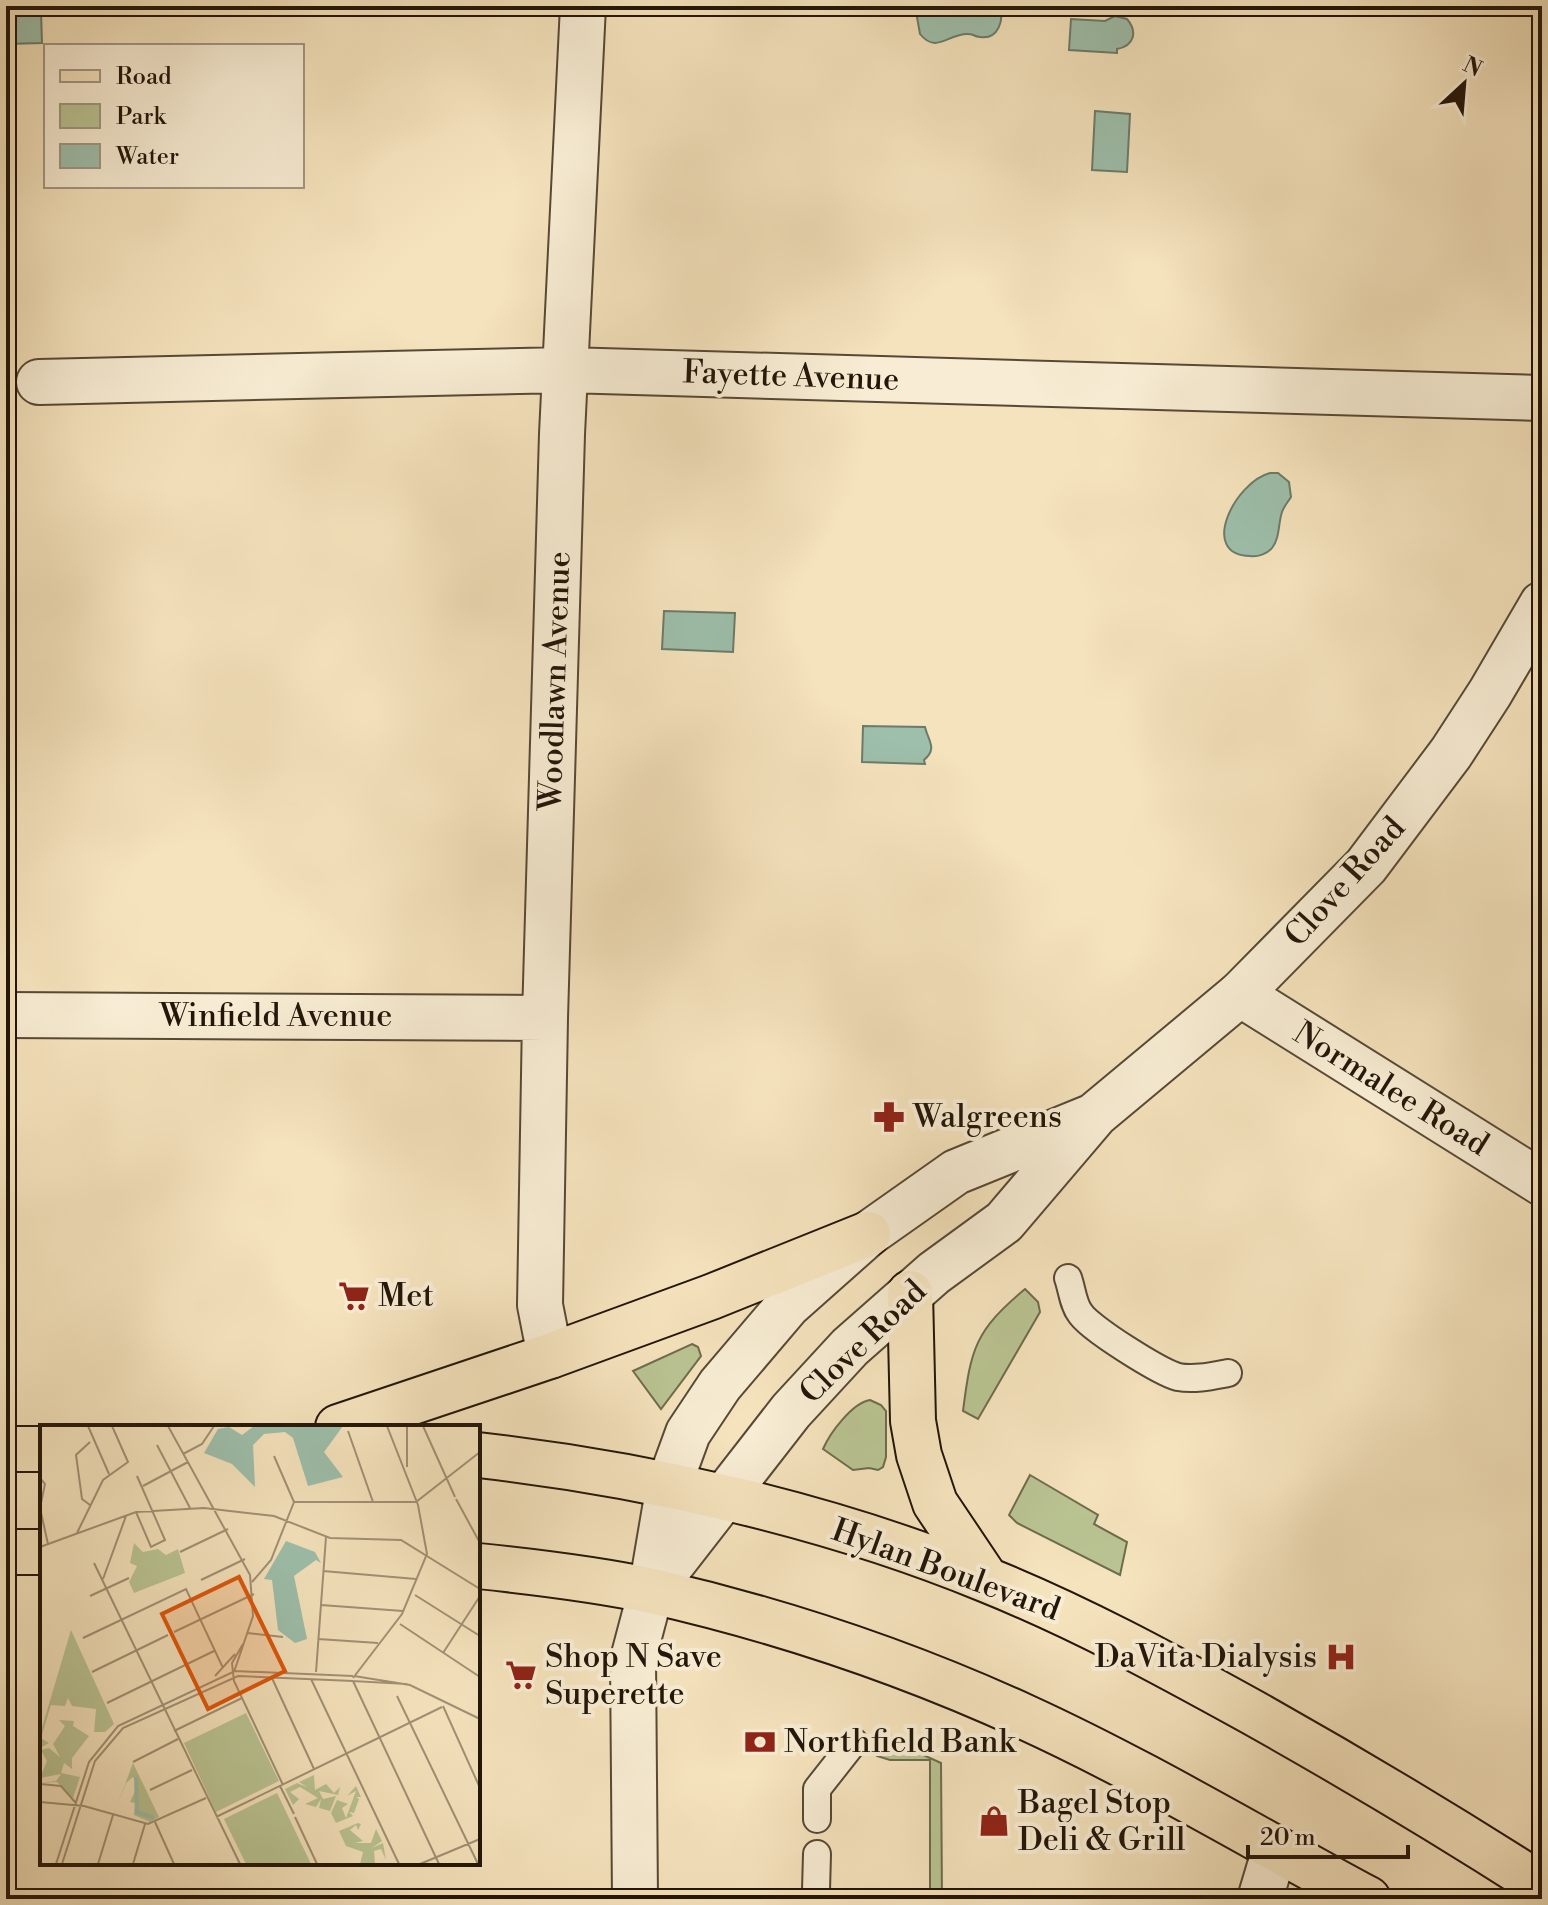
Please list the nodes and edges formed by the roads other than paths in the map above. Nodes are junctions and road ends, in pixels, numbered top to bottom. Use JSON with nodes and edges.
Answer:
{"nodes":[{"id":1,"x":583,"y":6,"type":"edge"},
{"id":2,"x":566,"y":370,"type":"junction"},
{"id":3,"x":39,"y":382,"type":"dead end"},
{"id":4,"x":1542,"y":398,"type":"edge"},
{"id":5,"x":1542,"y":604,"type":"edge"},
{"id":6,"x":1240,"y":994,"type":"junction"},
{"id":7,"x":6,"y":1015,"type":"edge"},
{"id":8,"x":545,"y":1018,"type":"junction"},
{"id":9,"x":1096,"y":1114,"type":"junction"},
{"id":10,"x":1542,"y":1183,"type":"edge"},
{"id":11,"x":868,"y":1234,"type":"junction"},
{"id":12,"x":1068,"y":1278,"type":"dead end"},
{"id":13,"x":910,"y":1293,"type":"junction"},
{"id":14,"x":550,"y":1356,"type":"junction"},
{"id":15,"x":1228,"y":1373,"type":"dead end"},
{"id":16,"x":344,"y":1425,"type":"edge"},
{"id":17,"x":6,"y":1449,"type":"edge"},
{"id":18,"x":40,"y":1449,"type":"edge"},
{"id":19,"x":480,"y":1455,"type":"edge"},
{"id":20,"x":669,"y":1485,"type":"junction"},
{"id":21,"x":724,"y":1499,"type":"junction"},
{"id":22,"x":6,"y":1552,"type":"edge"},
{"id":23,"x":40,"y":1552,"type":"edge"},
{"id":24,"x":480,"y":1566,"type":"edge"},
{"id":25,"x":986,"y":1579,"type":"junction"},
{"id":26,"x":651,"y":1591,"type":"junction"},
{"id":27,"x":854,"y":1742,"type":"dead end"},
{"id":28,"x":817,"y":1819,"type":"dead end"},
{"id":29,"x":1275,"y":1849,"type":"junction"},
{"id":30,"x":817,"y":1854,"type":"dead end"},
{"id":31,"x":1542,"y":1886,"type":"edge"},
{"id":32,"x":816,"y":1890,"type":"dead end"},
{"id":33,"x":635,"y":1899,"type":"edge"},
{"id":34,"x":1260,"y":1899,"type":"edge"},
{"id":35,"x":1368,"y":1899,"type":"edge"}],
"edges":[{"from":1,"to":2,"type":"street","name":"Woodlawn Avenue"},
{"from":2,"to":3,"type":"street","name":"Fayette Avenue"},
{"from":2,"to":4,"type":"street","name":"Fayette Avenue"},
{"from":2,"to":8,"type":"street","name":"Woodlawn Avenue"},
{"from":5,"to":6,"type":"street","name":"Clove Road"},
{"from":6,"to":9,"type":"street","name":"Clove Road"},
{"from":6,"to":10,"type":"street","name":"Normalee Road"},
{"from":7,"to":8,"type":"street","name":"Winfield Avenue"},
{"from":8,"to":14,"type":"street","name":"Woodlawn Avenue"},
{"from":9,"to":11,"type":"street","name":"Clove Road"},
{"from":9,"to":13,"type":"street","name":"Clove Road"},
{"from":11,"to":14,"type":"main road"},
{"from":11,"to":20,"type":"street","name":"Clove Road"},
{"from":12,"to":15,"type":"lane"},
{"from":13,"to":21,"type":"street","name":"Clove Road"},
{"from":13,"to":25,"type":"main road"},
{"from":14,"to":16,"type":"main road"},
{"from":17,"to":18,"type":"main road"},
{"from":19,"to":20,"type":"main road","name":"Hylan Boulevard"},
{"from":20,"to":21,"type":"main road","name":"Hylan Boulevard"},
{"from":20,"to":26,"type":"street","name":"Clove Road"},
{"from":21,"to":25,"type":"main road","name":"Hylan Boulevard"},
{"from":21,"to":26,"type":"street","name":"Clove Road"},
{"from":22,"to":23,"type":"main road"},
{"from":24,"to":26,"type":"main road"},
{"from":25,"to":31,"type":"main road","name":"Hylan Boulevard"},
{"from":26,"to":29,"type":"main road"},
{"from":26,"to":33,"type":"street","name":"Clove Road"},
{"from":27,"to":28,"type":"lane"},
{"from":29,"to":34,"type":"street"},
{"from":29,"to":35,"type":"main road"},
{"from":30,"to":32,"type":"lane"}]}
